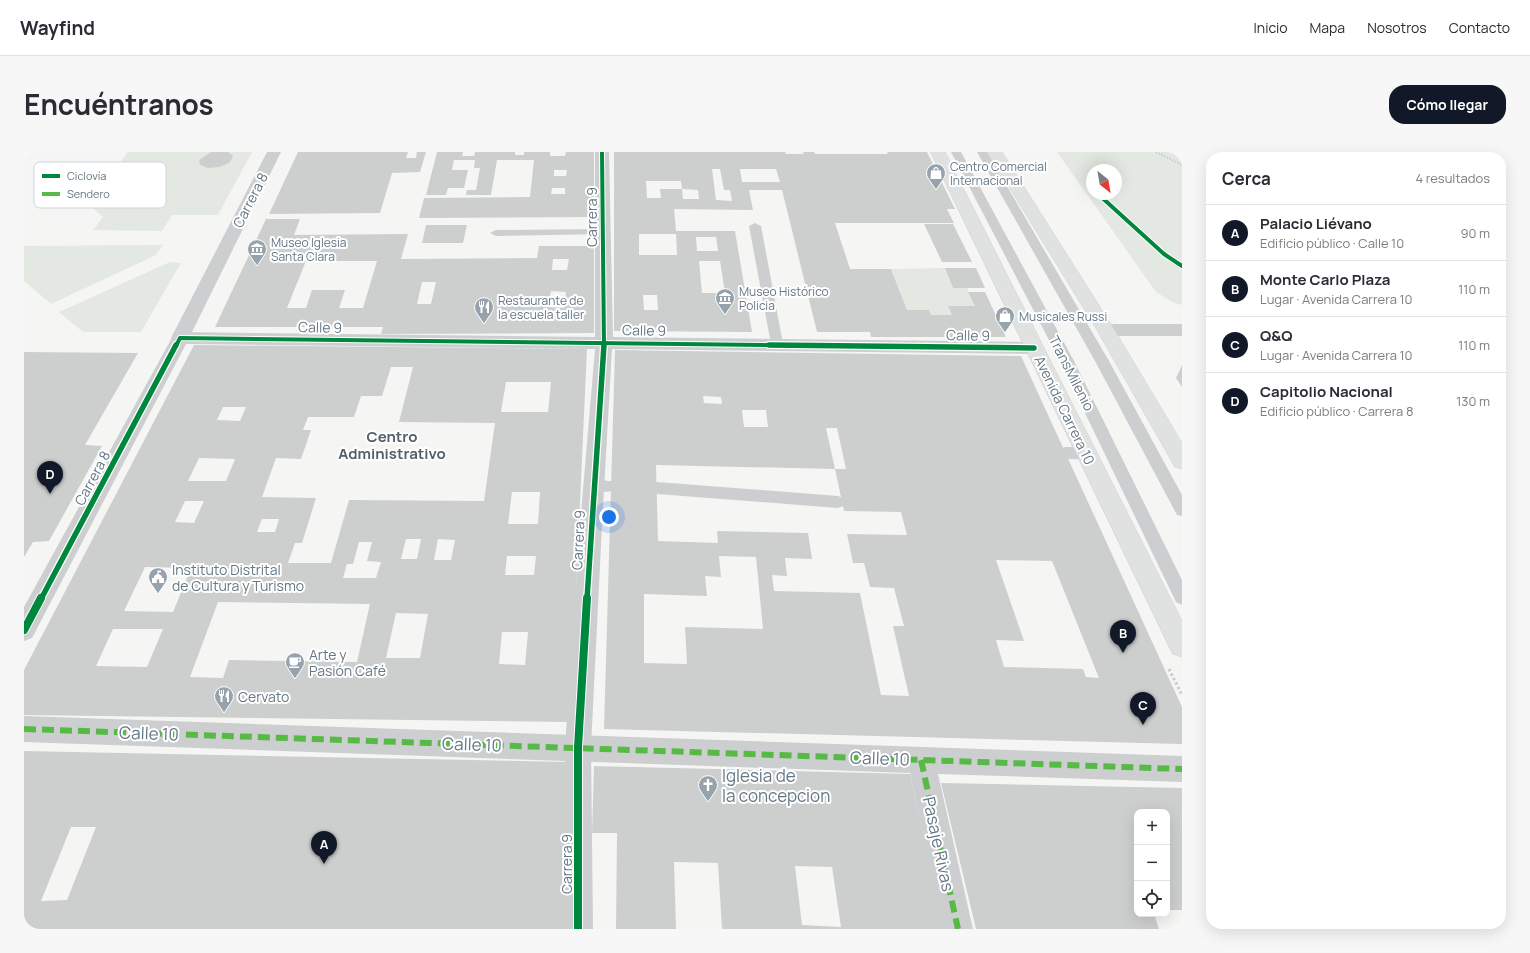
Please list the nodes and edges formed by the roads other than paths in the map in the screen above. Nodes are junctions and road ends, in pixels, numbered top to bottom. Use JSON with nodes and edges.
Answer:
{"nodes":[{"id":1,"x":274,"y":152,"type":"edge"},
{"id":2,"x":602,"y":152,"type":"edge"},
{"id":3,"x":938,"y":152,"type":"edge"},
{"id":4,"x":956,"y":152,"type":"edge"},
{"id":5,"x":982,"y":152,"type":"edge"},
{"id":6,"x":995,"y":152,"type":"edge"},
{"id":7,"x":755,"y":226,"type":"dead end"},
{"id":8,"x":603,"y":232,"type":"junction"},
{"id":9,"x":496,"y":233,"type":"dead end"},
{"id":10,"x":1182,"y":330,"type":"edge"},
{"id":11,"x":1110,"y":337,"type":"junction"},
{"id":12,"x":180,"y":338,"type":"junction"},
{"id":13,"x":604,"y":342,"type":"junction"},
{"id":14,"x":777,"y":344,"type":"junction"},
{"id":15,"x":1182,"y":344,"type":"edge"},
{"id":16,"x":1034,"y":348,"type":"junction"},
{"id":17,"x":1065,"y":453,"type":"dead end"},
{"id":18,"x":1087,"y":454,"type":"junction"},
{"id":19,"x":1182,"y":461,"type":"edge"},
{"id":20,"x":657,"y":488,"type":"dead end"},
{"id":21,"x":838,"y":502,"type":"dead end"},
{"id":22,"x":1182,"y":510,"type":"edge"},
{"id":23,"x":1182,"y":597,"type":"edge"},
{"id":24,"x":24,"y":630,"type":"edge"},
{"id":25,"x":1182,"y":646,"type":"edge"},
{"id":26,"x":24,"y":729,"type":"edge"},
{"id":27,"x":578,"y":747,"type":"junction"},
{"id":28,"x":921,"y":760,"type":"junction"},
{"id":29,"x":1182,"y":768,"type":"edge"},
{"id":30,"x":578,"y":929,"type":"edge"},
{"id":31,"x":958,"y":929,"type":"edge"}],
"edges":[{"from":1,"to":12,"type":"street","name":"Carrera 8"},
{"from":2,"to":8,"type":"street","name":"Carrera 9"},
{"from":3,"to":16,"type":"main road","name":"Avenida Carrera 10"},
{"from":4,"to":23,"type":"lane","name":"TransMilenio"},
{"from":5,"to":22,"type":"lane"},
{"from":6,"to":11,"type":"main road"},
{"from":7,"to":14,"type":"lane"},
{"from":8,"to":9,"type":"lane"},
{"from":8,"to":13,"type":"street","name":"Carrera 9"},
{"from":10,"to":11,"type":"street"},
{"from":11,"to":15,"type":"street"},
{"from":11,"to":19,"type":"main road"},
{"from":12,"to":13,"type":"street","name":"Calle 9"},
{"from":12,"to":24,"type":"street","name":"Carrera 8"},
{"from":13,"to":14,"type":"street","name":"Calle 9"},
{"from":13,"to":27,"type":"street","name":"Carrera 9"},
{"from":14,"to":16,"type":"street","name":"Calle 9"},
{"from":16,"to":18,"type":"main road","name":"Avenida Carrera 10"},
{"from":17,"to":18,"type":"lane"},
{"from":18,"to":25,"type":"main road","name":"Avenida Carrera 10"},
{"from":20,"to":21,"type":"lane"},
{"from":26,"to":27,"type":"street","name":"Calle 10"},
{"from":27,"to":28,"type":"street","name":"Calle 10"},
{"from":27,"to":30,"type":"street","name":"Carrera 9"},
{"from":28,"to":29,"type":"street","name":"Calle 10"},
{"from":28,"to":31,"type":"street","name":"Pasaje Rivas"}]}
